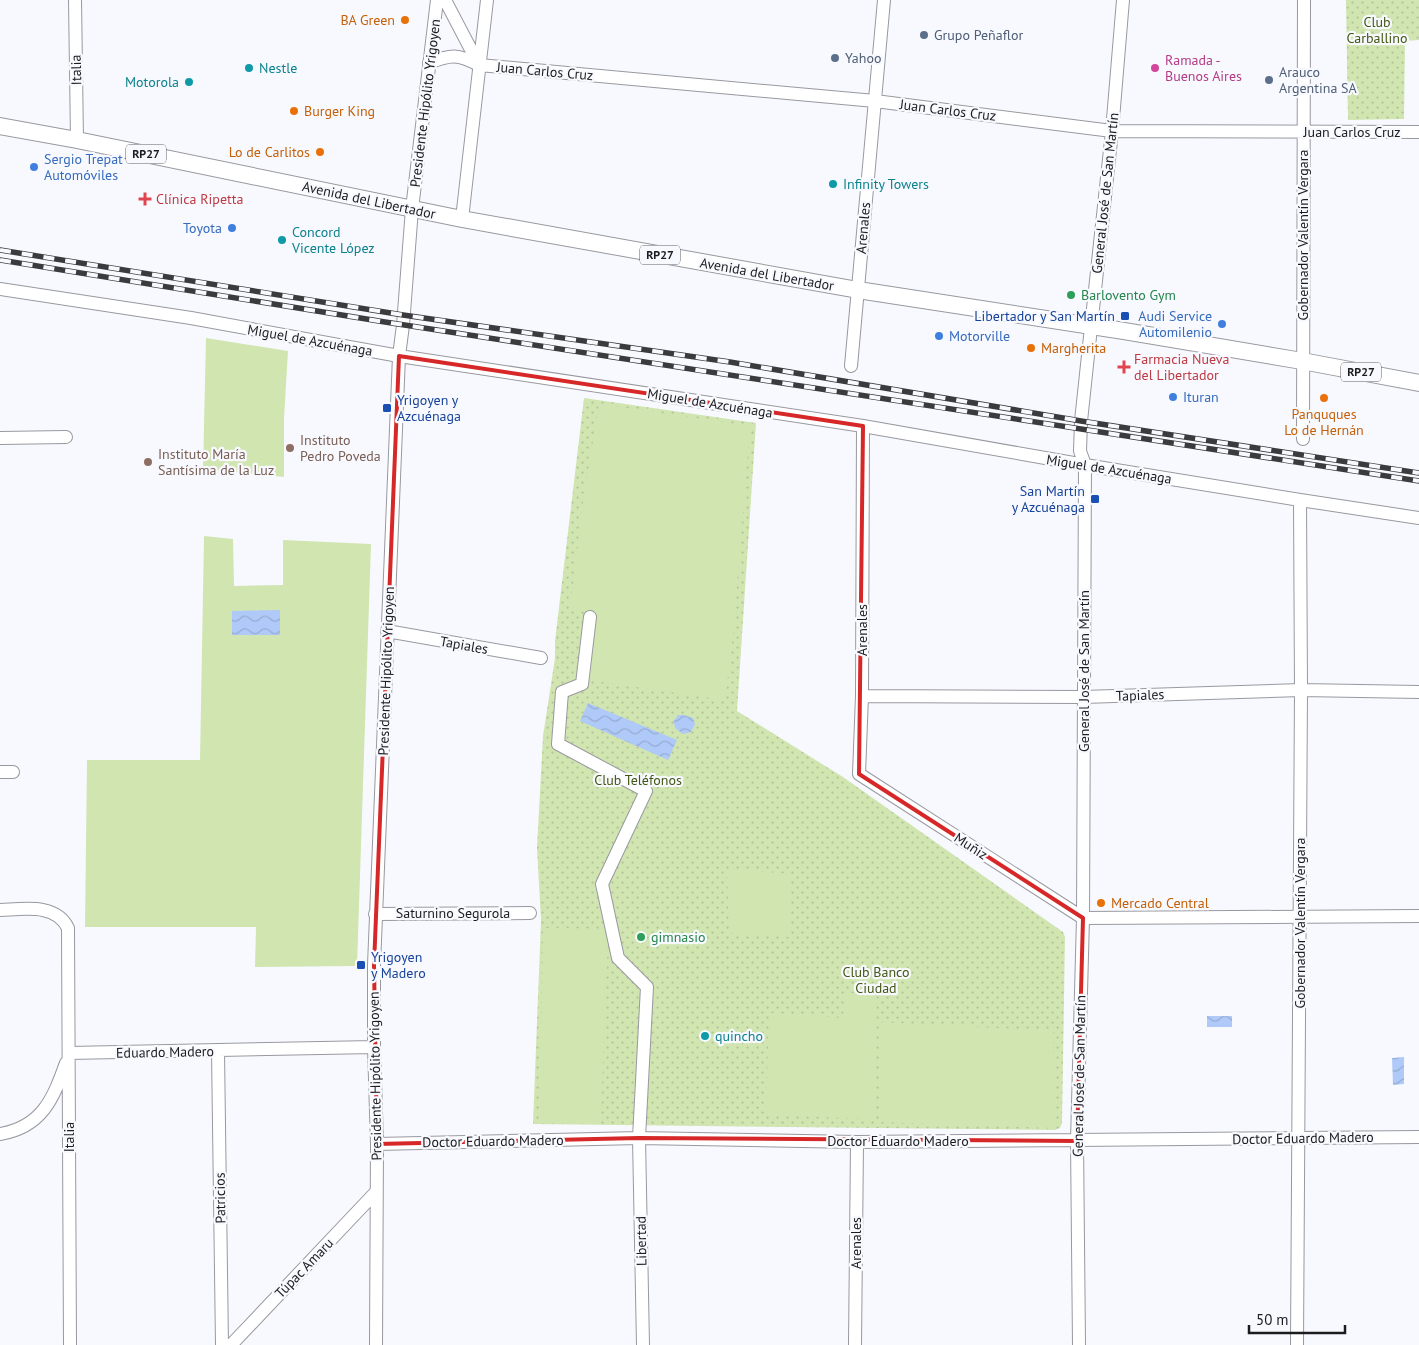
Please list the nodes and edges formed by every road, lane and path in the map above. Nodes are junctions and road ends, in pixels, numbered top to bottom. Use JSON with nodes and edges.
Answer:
{"nodes":[{"id":1,"x":75,"y":0,"type":"edge"},
{"id":2,"x":437,"y":0,"type":"edge"},
{"id":3,"x":444,"y":0,"type":"edge"},
{"id":4,"x":487,"y":0,"type":"edge"},
{"id":5,"x":884,"y":0,"type":"edge"},
{"id":6,"x":1123,"y":0,"type":"edge"},
{"id":7,"x":1304,"y":0,"type":"edge"},
{"id":8,"x":429,"y":63,"type":"junction"},
{"id":9,"x":479,"y":65,"type":"junction"},
{"id":10,"x":875,"y":101,"type":"junction"},
{"id":11,"x":0,"y":126,"type":"edge"},
{"id":12,"x":1112,"y":131,"type":"junction"},
{"id":13,"x":1303,"y":132,"type":"junction"},
{"id":14,"x":1419,"y":132,"type":"edge"},
{"id":15,"x":77,"y":140,"type":"junction"},
{"id":16,"x":412,"y":209,"type":"junction"},
{"id":17,"x":462,"y":219,"type":"junction"},
{"id":18,"x":0,"y":289,"type":"edge"},
{"id":19,"x":858,"y":290,"type":"junction"},
{"id":20,"x":1090,"y":326,"type":"junction"},
{"id":21,"x":399,"y":356,"type":"junction"},
{"id":22,"x":1302,"y":361,"type":"junction"},
{"id":23,"x":851,"y":366,"type":"dead end"},
{"id":24,"x":1419,"y":383,"type":"edge"},
{"id":25,"x":863,"y":426,"type":"junction"},
{"id":26,"x":66,"y":437,"type":"dead end"},
{"id":27,"x":0,"y":438,"type":"edge"},
{"id":28,"x":1303,"y":439,"type":"dead end"},
{"id":29,"x":1085,"y":465,"type":"junction"},
{"id":30,"x":1300,"y":500,"type":"junction"},
{"id":31,"x":1419,"y":518,"type":"edge"},
{"id":32,"x":590,"y":617,"type":"dead end"},
{"id":33,"x":387,"y":631,"type":"junction"},
{"id":34,"x":541,"y":658,"type":"dead end"},
{"id":35,"x":1301,"y":690,"type":"junction"},
{"id":36,"x":1419,"y":692,"type":"edge"},
{"id":37,"x":862,"y":696,"type":"junction"},
{"id":38,"x":1083,"y":697,"type":"junction"},
{"id":39,"x":859,"y":774,"type":"joint"},
{"id":40,"x":0,"y":910,"type":"edge"},
{"id":41,"x":530,"y":913,"type":"dead end"},
{"id":42,"x":375,"y":914,"type":"junction"},
{"id":43,"x":1419,"y":916,"type":"edge"},
{"id":44,"x":1300,"y":917,"type":"junction"},
{"id":45,"x":1083,"y":918,"type":"junction"},
{"id":46,"x":374,"y":1047,"type":"junction"},
{"id":47,"x":218,"y":1051,"type":"junction"},
{"id":48,"x":69,"y":1053,"type":"junction"},
{"id":49,"x":0,"y":1134,"type":"edge"},
{"id":50,"x":1298,"y":1137,"type":"junction"},
{"id":51,"x":1419,"y":1137,"type":"edge"},
{"id":52,"x":639,"y":1138,"type":"junction"},
{"id":53,"x":1077,"y":1141,"type":"junction"},
{"id":54,"x":856,"y":1142,"type":"junction"},
{"id":55,"x":377,"y":1144,"type":"junction"},
{"id":56,"x":376,"y":1192,"type":"junction"},
{"id":57,"x":70,"y":1345,"type":"edge"},
{"id":58,"x":222,"y":1345,"type":"edge"},
{"id":59,"x":231,"y":1345,"type":"edge"},
{"id":60,"x":376,"y":1345,"type":"edge"},
{"id":61,"x":643,"y":1345,"type":"edge"},
{"id":62,"x":855,"y":1345,"type":"edge"},
{"id":63,"x":1079,"y":1345,"type":"edge"},
{"id":64,"x":1297,"y":1345,"type":"edge"}],
"edges":[{"from":1,"to":15,"type":"street","name":"Italia"},
{"from":2,"to":8,"type":"street","name":"Presidente Hipólito Yrigoyen"},
{"from":3,"to":9,"type":"street","name":"Juan Carlos Cruz"},
{"from":4,"to":9,"type":"street"},
{"from":5,"to":10,"type":"street","name":"Arenales"},
{"from":6,"to":12,"type":"street","name":"General José de San Martín"},
{"from":7,"to":13,"type":"street","name":"Gobernador Valentín Vergara"},
{"from":8,"to":9,"type":"street","name":"Juan Carlos Cruz"},
{"from":8,"to":16,"type":"street","name":"Presidente Hipólito Yrigoyen"},
{"from":9,"to":10,"type":"street","name":"Juan Carlos Cruz"},
{"from":9,"to":17,"type":"street"},
{"from":10,"to":12,"type":"street","name":"Juan Carlos Cruz"},
{"from":10,"to":19,"type":"street","name":"Arenales"},
{"from":11,"to":15,"type":"main road","name":"Avenida del Libertador","number":"RP27"},
{"from":12,"to":13,"type":"street","name":"Juan Carlos Cruz"},
{"from":12,"to":20,"type":"street","name":"General José de San Martín"},
{"from":13,"to":14,"type":"street","name":"Juan Carlos Cruz"},
{"from":13,"to":22,"type":"street","name":"Gobernador Valentín Vergara"},
{"from":15,"to":16,"type":"main road","name":"Avenida del Libertador","number":"RP27"},
{"from":16,"to":17,"type":"main road","name":"Avenida del Libertador","number":"RP27"},
{"from":16,"to":21,"type":"street","name":"Presidente Hipólito Yrigoyen"},
{"from":17,"to":19,"type":"main road","name":"Avenida del Libertador","number":"RP27"},
{"from":18,"to":21,"type":"street","name":"Miguel de Azcuénaga"},
{"from":19,"to":20,"type":"main road","name":"Avenida del Libertador","number":"RP27"},
{"from":19,"to":23,"type":"street","name":"Arenales"},
{"from":20,"to":22,"type":"main road","name":"Avenida del Libertador","number":"RP27"},
{"from":20,"to":29,"type":"street","name":"General José de San Martín"},
{"from":21,"to":25,"type":"street","name":"Miguel de Azcuénaga"},
{"from":21,"to":33,"type":"street","name":"Presidente Hipólito Yrigoyen"},
{"from":22,"to":24,"type":"main road","name":"Avenida del Libertador","number":"RP27"},
{"from":22,"to":28,"type":"street","name":"Gobernador Valentín Vergara"},
{"from":25,"to":29,"type":"street","name":"Miguel de Azcuénaga"},
{"from":25,"to":37,"type":"street","name":"Arenales"},
{"from":26,"to":27,"type":"street"},
{"from":29,"to":30,"type":"street","name":"Miguel de Azcuénaga"},
{"from":29,"to":38,"type":"street","name":"General José de San Martín"},
{"from":30,"to":31,"type":"street","name":"Miguel de Azcuénaga"},
{"from":30,"to":35,"type":"street","name":"Gobernador Valentín Vergara"},
{"from":32,"to":52,"type":"street","name":"Libertad"},
{"from":33,"to":34,"type":"street","name":"Tapiales"},
{"from":33,"to":42,"type":"street","name":"Presidente Hipólito Yrigoyen"},
{"from":35,"to":36,"type":"street","name":"Tapiales"},
{"from":35,"to":38,"type":"street","name":"Tapiales"},
{"from":35,"to":44,"type":"street","name":"Gobernador Valentín Vergara"},
{"from":37,"to":38,"type":"street","name":"Tapiales"},
{"from":37,"to":39,"type":"street","name":"Arenales"},
{"from":38,"to":45,"type":"street","name":"General José de San Martín"},
{"from":39,"to":45,"type":"street","name":"Muñiz"},
{"from":40,"to":48,"type":"street","name":"Italia"},
{"from":41,"to":42,"type":"street","name":"Saturnino Segurola"},
{"from":42,"to":46,"type":"street","name":"Presidente Hipólito Yrigoyen"},
{"from":43,"to":44,"type":"street"},
{"from":44,"to":45,"type":"street"},
{"from":44,"to":50,"type":"street","name":"Gobernador Valentín Vergara"},
{"from":45,"to":53,"type":"street","name":"General José de San Martín"},
{"from":46,"to":47,"type":"street","name":"Eduardo Madero"},
{"from":46,"to":55,"type":"street","name":"Presidente Hipólito Yrigoyen"},
{"from":47,"to":48,"type":"street","name":"Eduardo Madero"},
{"from":47,"to":58,"type":"street","name":"Patricios"},
{"from":48,"to":49,"type":"street"},
{"from":48,"to":57,"type":"street","name":"Italia"},
{"from":50,"to":51,"type":"street","name":"Doctor Eduardo Madero"},
{"from":50,"to":53,"type":"street","name":"Doctor Eduardo Madero"},
{"from":50,"to":64,"type":"street","name":"Gobernador Valentín Vergara"},
{"from":52,"to":54,"type":"street","name":"Doctor Eduardo Madero"},
{"from":52,"to":55,"type":"street","name":"Doctor Eduardo Madero"},
{"from":52,"to":61,"type":"street","name":"Libertad"},
{"from":53,"to":54,"type":"street","name":"Doctor Eduardo Madero"},
{"from":53,"to":63,"type":"street","name":"General José de San Martín"},
{"from":54,"to":62,"type":"street","name":"Arenales"},
{"from":55,"to":56,"type":"street","name":"Presidente Hipólito Yrigoyen"},
{"from":56,"to":59,"type":"street","name":"Túpac Amaru"},
{"from":56,"to":60,"type":"street","name":"Presidente Hipólito Yrigoyen"}]}
